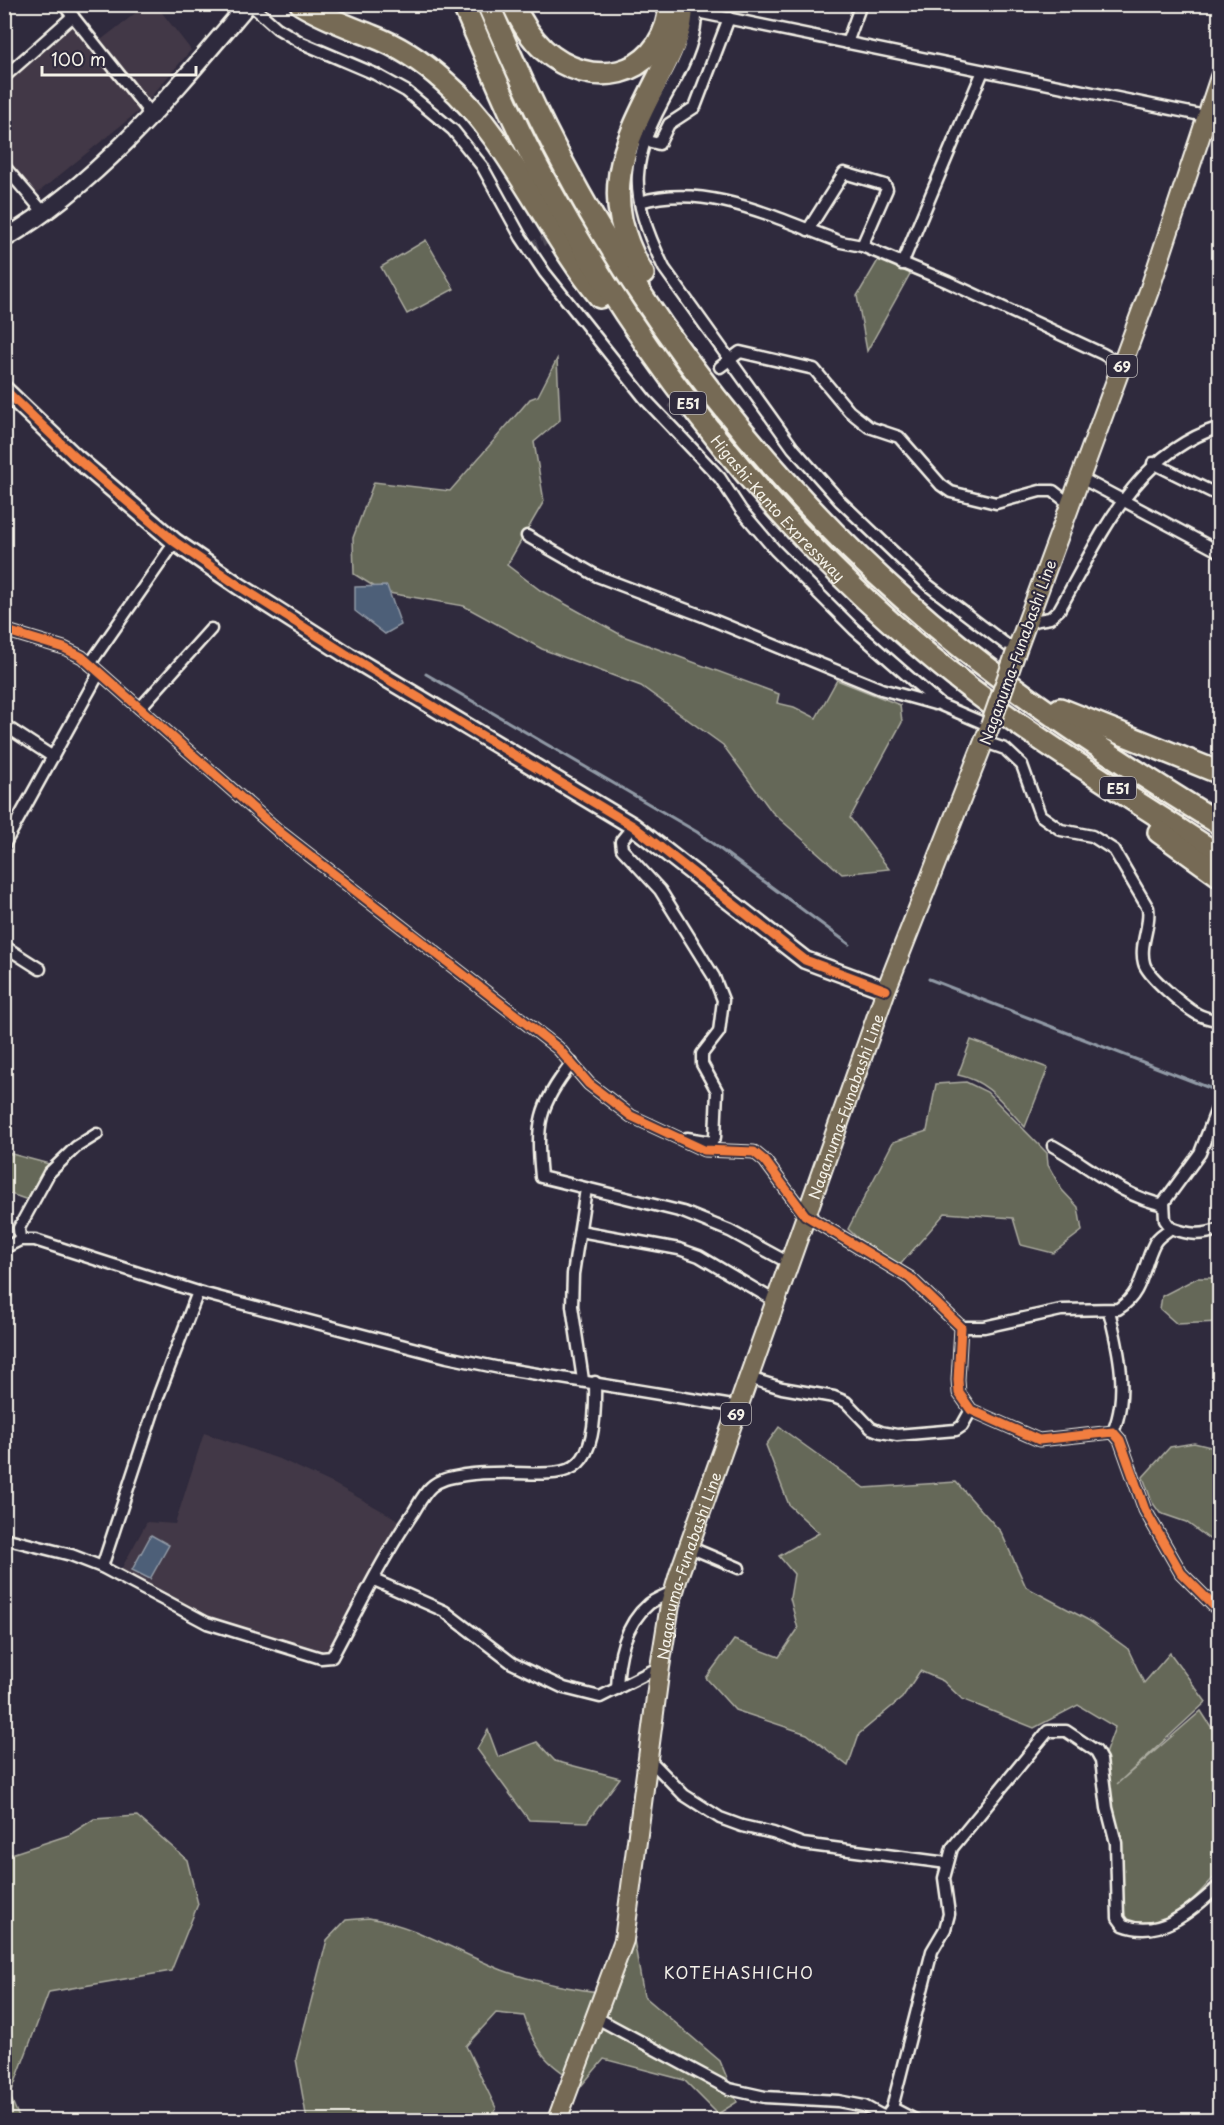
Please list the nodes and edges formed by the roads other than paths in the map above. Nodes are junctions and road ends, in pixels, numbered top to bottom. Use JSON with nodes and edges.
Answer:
{"nodes":[{"id":1,"x":63,"y":4,"type":"edge"},
{"id":2,"x":249,"y":4,"type":"edge"},
{"id":3,"x":301,"y":4,"type":"edge"},
{"id":4,"x":463,"y":4,"type":"edge"},
{"id":5,"x":488,"y":4,"type":"edge"},
{"id":6,"x":513,"y":4,"type":"edge"},
{"id":7,"x":669,"y":4,"type":"edge"},
{"id":8,"x":861,"y":4,"type":"edge"},
{"id":9,"x":692,"y":7,"type":"edge"},
{"id":10,"x":718,"y":10,"type":"edge"},
{"id":11,"x":73,"y":16,"type":"junction"},
{"id":12,"x":729,"y":18,"type":"junction"},
{"id":13,"x":847,"y":43,"type":"junction"},
{"id":14,"x":983,"y":71,"type":"junction"},
{"id":15,"x":4,"y":77,"type":"edge"},
{"id":16,"x":1220,"y":77,"type":"edge"},
{"id":17,"x":1213,"y":118,"type":"edge"},
{"id":18,"x":149,"y":120,"type":"junction"},
{"id":19,"x":643,"y":140,"type":"junction"},
{"id":20,"x":4,"y":166,"type":"edge"},
{"id":21,"x":639,"y":202,"type":"junction"},
{"id":22,"x":45,"y":214,"type":"junction"},
{"id":23,"x":808,"y":230,"type":"junction"},
{"id":24,"x":4,"y":240,"type":"edge"},
{"id":25,"x":862,"y":246,"type":"junction"},
{"id":26,"x":902,"y":264,"type":"junction"},
{"id":27,"x":731,"y":359,"type":"junction"},
{"id":28,"x":1122,"y":365,"type":"junction"},
{"id":29,"x":720,"y":367,"type":"tunnel mouth"},
{"id":30,"x":670,"y":380,"type":"junction"},
{"id":31,"x":4,"y":389,"type":"edge"},
{"id":32,"x":1220,"y":428,"type":"edge"},
{"id":33,"x":1153,"y":464,"type":"junction"},
{"id":34,"x":1081,"y":478,"type":"junction"},
{"id":35,"x":792,"y":485,"type":"junction"},
{"id":36,"x":1220,"y":496,"type":"edge"},
{"id":37,"x":1123,"y":500,"type":"junction"},
{"id":38,"x":1071,"y":505,"type":"junction"},
{"id":39,"x":527,"y":536,"type":"dead end"},
{"id":40,"x":175,"y":542,"type":"junction"},
{"id":41,"x":1220,"y":552,"type":"edge"},
{"id":42,"x":1027,"y":622,"type":"junction"},
{"id":43,"x":211,"y":629,"type":"dead end"},
{"id":44,"x":4,"y":630,"type":"edge"},
{"id":45,"x":1016,"y":652,"type":"junction"},
{"id":46,"x":90,"y":664,"type":"junction"},
{"id":47,"x":99,"y":673,"type":"junction"},
{"id":48,"x":1023,"y":695,"type":"junction"},
{"id":49,"x":941,"y":705,"type":"junction"},
{"id":50,"x":140,"y":708,"type":"junction"},
{"id":51,"x":1016,"y":721,"type":"junction"},
{"id":52,"x":4,"y":724,"type":"edge"},
{"id":53,"x":988,"y":734,"type":"junction"},
{"id":54,"x":53,"y":757,"type":"junction"},
{"id":55,"x":1220,"y":773,"type":"edge"},
{"id":56,"x":1220,"y":824,"type":"edge"},
{"id":57,"x":633,"y":826,"type":"junction"},
{"id":58,"x":8,"y":831,"type":"edge"},
{"id":59,"x":4,"y":845,"type":"edge"},
{"id":60,"x":1220,"y":856,"type":"edge"},
{"id":61,"x":1220,"y":876,"type":"edge"},
{"id":62,"x":4,"y":946,"type":"edge"},
{"id":63,"x":40,"y":969,"type":"dead end"},
{"id":64,"x":886,"y":990,"type":"junction"},
{"id":65,"x":1220,"y":1021,"type":"edge"},
{"id":66,"x":572,"y":1064,"type":"junction"},
{"id":67,"x":1220,"y":1101,"type":"edge"},
{"id":68,"x":97,"y":1134,"type":"dead end"},
{"id":69,"x":673,"y":1136,"type":"junction"},
{"id":70,"x":1053,"y":1146,"type":"dead end"},
{"id":71,"x":586,"y":1189,"type":"junction"},
{"id":72,"x":1164,"y":1205,"type":"junction"},
{"id":73,"x":805,"y":1215,"type":"junction"},
{"id":74,"x":1171,"y":1228,"type":"junction"},
{"id":75,"x":1220,"y":1229,"type":"edge"},
{"id":76,"x":580,"y":1232,"type":"junction"},
{"id":77,"x":20,"y":1240,"type":"junction"},
{"id":78,"x":4,"y":1248,"type":"edge"},
{"id":79,"x":789,"y":1263,"type":"junction"},
{"id":80,"x":198,"y":1292,"type":"junction"},
{"id":81,"x":776,"y":1301,"type":"junction"},
{"id":82,"x":1109,"y":1311,"type":"junction"},
{"id":83,"x":962,"y":1327,"type":"junction"},
{"id":84,"x":749,"y":1377,"type":"junction"},
{"id":85,"x":583,"y":1380,"type":"junction"},
{"id":86,"x":595,"y":1382,"type":"junction"},
{"id":87,"x":739,"y":1407,"type":"junction"},
{"id":88,"x":971,"y":1410,"type":"junction"},
{"id":89,"x":1113,"y":1432,"type":"junction"},
{"id":90,"x":4,"y":1538,"type":"edge"},
{"id":91,"x":689,"y":1547,"type":"junction"},
{"id":92,"x":102,"y":1567,"type":"junction"},
{"id":93,"x":739,"y":1568,"type":"dead end"},
{"id":94,"x":374,"y":1581,"type":"junction"},
{"id":95,"x":674,"y":1591,"type":"junction"},
{"id":96,"x":1220,"y":1612,"type":"edge"},
{"id":97,"x":660,"y":1667,"type":"junction"},
{"id":98,"x":617,"y":1689,"type":"junction"},
{"id":99,"x":649,"y":1759,"type":"junction"},
{"id":100,"x":947,"y":1863,"type":"junction"},
{"id":101,"x":1220,"y":1885,"type":"edge"},
{"id":102,"x":595,"y":2017,"type":"junction"},
{"id":103,"x":889,"y":2115,"type":"edge"},
{"id":104,"x":557,"y":2121,"type":"edge"},
{"id":105,"x":915,"y":2121,"type":"edge"}],
"edges":[{"from":1,"to":11,"type":"street"},
{"from":2,"to":18,"type":"street"},
{"from":2,"to":49,"type":"street"},
{"from":3,"to":30,"type":"highway"},
{"from":4,"to":30,"type":"highway","name":"Higashi-Kanto Expressway","number":"E51"},
{"from":5,"to":35,"type":"highway","name":"Higashi-Kanto Expressway","number":"E51"},
{"from":6,"to":7,"type":"highway"},
{"from":8,"to":13,"type":"street"},
{"from":9,"to":10,"type":"street"},
{"from":9,"to":19,"type":"street"},
{"from":9,"to":35,"type":"highway"},
{"from":10,"to":12,"type":"street"},
{"from":11,"to":15,"type":"street"},
{"from":11,"to":18,"type":"street"},
{"from":12,"to":13,"type":"street"},
{"from":12,"to":19,"type":"street"},
{"from":13,"to":14,"type":"street"},
{"from":14,"to":17,"type":"street"},
{"from":14,"to":26,"type":"street"},
{"from":16,"to":17,"type":"main road","name":"Naganuma-Funabashi Line","number":"69"},
{"from":17,"to":28,"type":"main road","name":"Naganuma-Funabashi Line","number":"69"},
{"from":18,"to":22,"type":"street"},
{"from":19,"to":21,"type":"street"},
{"from":20,"to":22,"type":"street"},
{"from":21,"to":23,"type":"street"},
{"from":21,"to":27,"type":"street"},
{"from":22,"to":24,"type":"street"},
{"from":23,"to":25,"type":"street"},
{"from":23,"to":25,"type":"street"},
{"from":25,"to":26,"type":"street"},
{"from":26,"to":28,"type":"street"},
{"from":27,"to":29,"type":"street"},
{"from":27,"to":38,"type":"street"},
{"from":27,"to":45,"type":"street"},
{"from":28,"to":34,"type":"main road","name":"Naganuma-Funabashi Line","number":"69"},
{"from":30,"to":51,"type":"highway","name":"Higashi-Kanto Expressway","number":"E51"},
{"from":31,"to":40,"type":"street"},
{"from":32,"to":33,"type":"street"},
{"from":33,"to":36,"type":"street"},
{"from":33,"to":37,"type":"street"},
{"from":34,"to":37,"type":"street"},
{"from":34,"to":38,"type":"main road","name":"Naganuma-Funabashi Line","number":"69"},
{"from":35,"to":48,"type":"highway","name":"Higashi-Kanto Expressway","number":"E51"},
{"from":37,"to":41,"type":"street"},
{"from":37,"to":42,"type":"street"},
{"from":38,"to":42,"type":"main road","name":"Naganuma-Funabashi Line","number":"69"},
{"from":39,"to":49,"type":"street"},
{"from":40,"to":46,"type":"street"},
{"from":40,"to":57,"type":"street"},
{"from":42,"to":45,"type":"main road","name":"Naganuma-Funabashi Line","number":"69"},
{"from":43,"to":50,"type":"street"},
{"from":44,"to":46,"type":"street"},
{"from":45,"to":53,"type":"main road","name":"Naganuma-Funabashi Line","number":"69","bridge":true},
{"from":46,"to":47,"type":"street"},
{"from":47,"to":50,"type":"street"},
{"from":47,"to":54,"type":"street"},
{"from":48,"to":55,"type":"highway"},
{"from":48,"to":56,"type":"highway","name":"Higashi-Kanto Expressway","number":"E51"},
{"from":49,"to":53,"type":"street"},
{"from":50,"to":66,"type":"street"},
{"from":51,"to":60,"type":"highway","name":"Higashi-Kanto Expressway","number":"E51"},
{"from":51,"to":61,"type":"highway"},
{"from":52,"to":54,"type":"street"},
{"from":53,"to":64,"type":"main road","name":"Naganuma-Funabashi Line","number":"69"},
{"from":53,"to":65,"type":"street"},
{"from":54,"to":58,"type":"street"},
{"from":57,"to":64,"type":"street"},
{"from":57,"to":69,"type":"street"},
{"from":58,"to":59,"type":"street"},
{"from":62,"to":63,"type":"street"},
{"from":64,"to":73,"type":"main road","name":"Naganuma-Funabashi Line","number":"69"},
{"from":66,"to":69,"type":"street"},
{"from":66,"to":71,"type":"street"},
{"from":67,"to":72,"type":"street"},
{"from":68,"to":77,"type":"street"},
{"from":69,"to":73,"type":"street"},
{"from":70,"to":72,"type":"street"},
{"from":71,"to":76,"type":"street"},
{"from":71,"to":79,"type":"street"},
{"from":72,"to":74,"type":"street"},
{"from":73,"to":79,"type":"main road","name":"Naganuma-Funabashi Line","number":"69"},
{"from":73,"to":83,"type":"street"},
{"from":74,"to":75,"type":"street"},
{"from":74,"to":82,"type":"street"},
{"from":76,"to":81,"type":"street"},
{"from":76,"to":85,"type":"street"},
{"from":77,"to":78,"type":"street"},
{"from":77,"to":80,"type":"street"},
{"from":79,"to":81,"type":"main road","name":"Naganuma-Funabashi Line","number":"69"},
{"from":80,"to":85,"type":"street"},
{"from":80,"to":92,"type":"street"},
{"from":81,"to":84,"type":"main road","name":"Naganuma-Funabashi Line","number":"69"},
{"from":82,"to":83,"type":"street"},
{"from":82,"to":89,"type":"street"},
{"from":83,"to":88,"type":"street"},
{"from":84,"to":87,"type":"main road","name":"Naganuma-Funabashi Line","number":"69"},
{"from":84,"to":88,"type":"street"},
{"from":85,"to":86,"type":"street"},
{"from":86,"to":87,"type":"street"},
{"from":86,"to":94,"type":"street"},
{"from":87,"to":91,"type":"main road","name":"Naganuma-Funabashi Line","number":"69"},
{"from":88,"to":89,"type":"street"},
{"from":89,"to":96,"type":"street"},
{"from":90,"to":92,"type":"street"},
{"from":91,"to":93,"type":"street"},
{"from":91,"to":95,"type":"main road","name":"Naganuma-Funabashi Line","number":"69"},
{"from":92,"to":94,"type":"street"},
{"from":94,"to":98,"type":"street"},
{"from":95,"to":97,"type":"main road","name":"Naganuma-Funabashi Line","number":"69"},
{"from":95,"to":98,"type":"street"},
{"from":97,"to":98,"type":"street"},
{"from":97,"to":99,"type":"main road","name":"Naganuma-Funabashi Line","number":"69"},
{"from":99,"to":100,"type":"street"},
{"from":99,"to":102,"type":"main road","name":"Naganuma-Funabashi Line","number":"69"},
{"from":100,"to":101,"type":"street"},
{"from":100,"to":103,"type":"street"},
{"from":102,"to":103,"type":"street"},
{"from":102,"to":104,"type":"main road","name":"Naganuma-Funabashi Line","number":"69"},
{"from":103,"to":105,"type":"street"}]}
